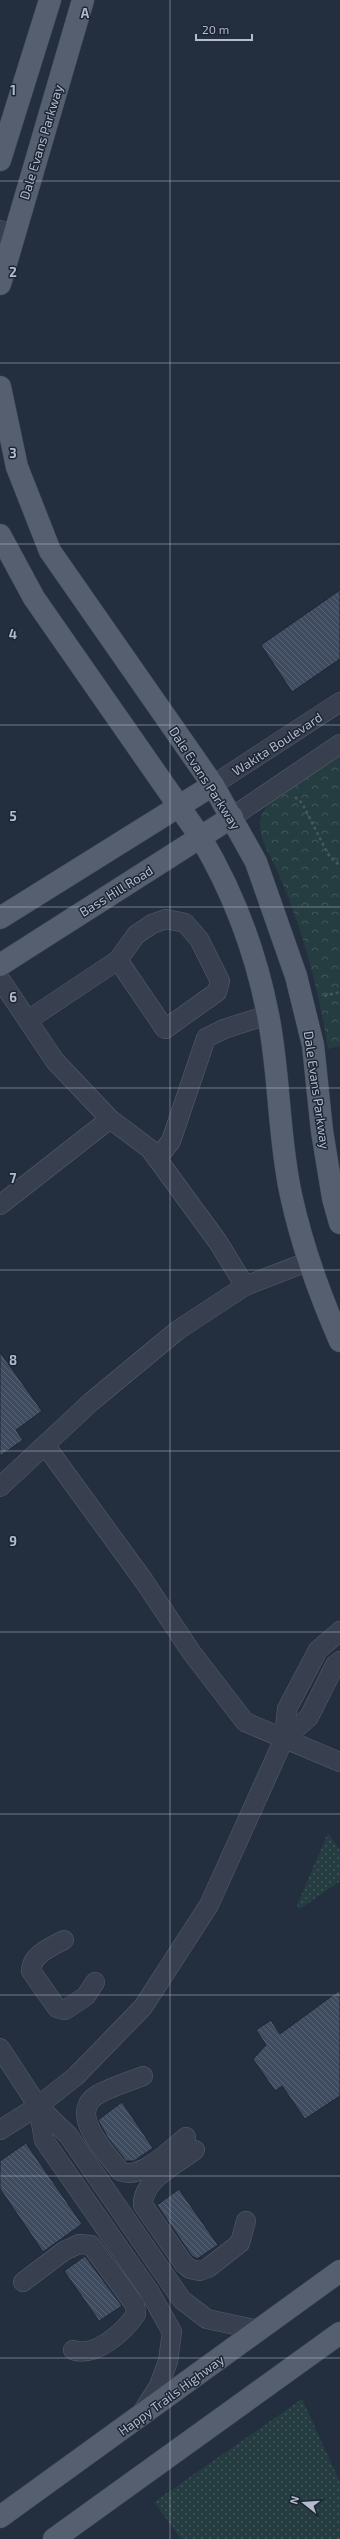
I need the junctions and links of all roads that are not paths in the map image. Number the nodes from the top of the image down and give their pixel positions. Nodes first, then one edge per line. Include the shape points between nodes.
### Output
1 (50, 0) edge
2 (83, 0) edge
3 (0, 160) edge
4 (7, 232) edge
5 (0, 284) edge
6 (0, 387) edge
7 (0, 535) edge
8 (340, 702) edge
9 (340, 744) edge
10 (213, 785) junction
11 (180, 806) junction
12 (232, 817) junction
13 (201, 838) junction
14 (0, 918) edge
15 (118, 960) junction
16 (0, 965) edge
17 (0, 979) edge
18 (268, 1015) junction
19 (28, 1020) junction
20 (110, 1119) junction
21 (157, 1158) junction
22 (336, 1197) edge
23 (0, 1205) edge
24 (340, 1223) edge
25 (307, 1262) junction
26 (245, 1286) junction
27 (340, 1341) edge
28 (45, 1445) junction
29 (0, 1487) edge
30 (340, 1631) edge
31 (340, 1661) edge
32 (284, 1739) junction
33 (340, 1762) edge
34 (64, 1940) dead end
35 (95, 1982) dead end
36 (0, 2048) edge
37 (143, 2076) dead end
38 (38, 2106) junction
39 (0, 2130) edge
40 (246, 2221) dead end
41 (340, 2271) edge
42 (23, 2282) dead end
43 (259, 2330) junction
44 (340, 2333) edge
45 (73, 2350) dead end
46 (137, 2420) junction
47 (0, 2517) edge
48 (54, 2539) edge

1 - 3 main road
2 - 4 main road, Dale Evans Parkway
4 - 5 main road, Dale Evans Parkway
6 - 10 main road, Dale Evans Parkway via 16,467 50,551
7 - 11 main road via 34,598
8 - 10 street, Wakita Boulevard
9 - 12 street
10 - 11 main road
10 - 12 main road, Dale Evans Parkway
11 - 13 main road
11 - 14 main road
12 - 13 main road, Bass Hill Road
12 - 22 main road, Dale Evans Parkway via 256,862 296,976 313,1045 322,1131
13 - 16 main road, Bass Hill Road
13 - 18 main road via 216,863 241,919
15 - 15 street via 136,935 152,924 166,919 185,923 200,939 220,981 217,992 165,1028
15 - 19 street
17 - 19 street
18 - 21 street via 224,1029 206,1038 172,1141
18 - 25 main road via 290,1194
19 - 20 street via 55,1061
20 - 21 street via 150,1149
20 - 23 street
21 - 26 street via 218,1242
22 - 24 main road, Dale Evans Parkway
25 - 26 street
25 - 27 main road
26 - 28 street via 178,1330 142,1358
28 - 29 street
28 - 32 street via 144,1581 192,1653 245,1722
30 - 32 street via 318,1650 294,1695 287,1709
31 - 32 street via 309,1717
32 - 33 street
32 - 38 street via 209,1905 143,2007 76,2076
34 - 35 street via 39,1955 31,1966 31,1971 57,2008 65,2010 86,1996
36 - 38 street
37 - 40 street via 95,2096 85,2116 87,2126 120,2171 127,2174 134,2174 190,2144 143,2196 144,2205 184,2264 190,2269 200,2271 208,2268 240,2243
38 - 39 street
38 - 43 street via 68,2135 182,2300 207,2319
38 - 46 street via 44,2140 149,2291 172,2332 168,2361 159,2386
41 - 43 main road, Happy Trails Highway
42 - 45 street via 64,2251 78,2244 91,2245 135,2305 136,2314 114,2336 92,2351 82,2353
43 - 46 main road, Happy Trails Highway
44 - 48 main road
46 - 47 main road, Happy Trails Highway

